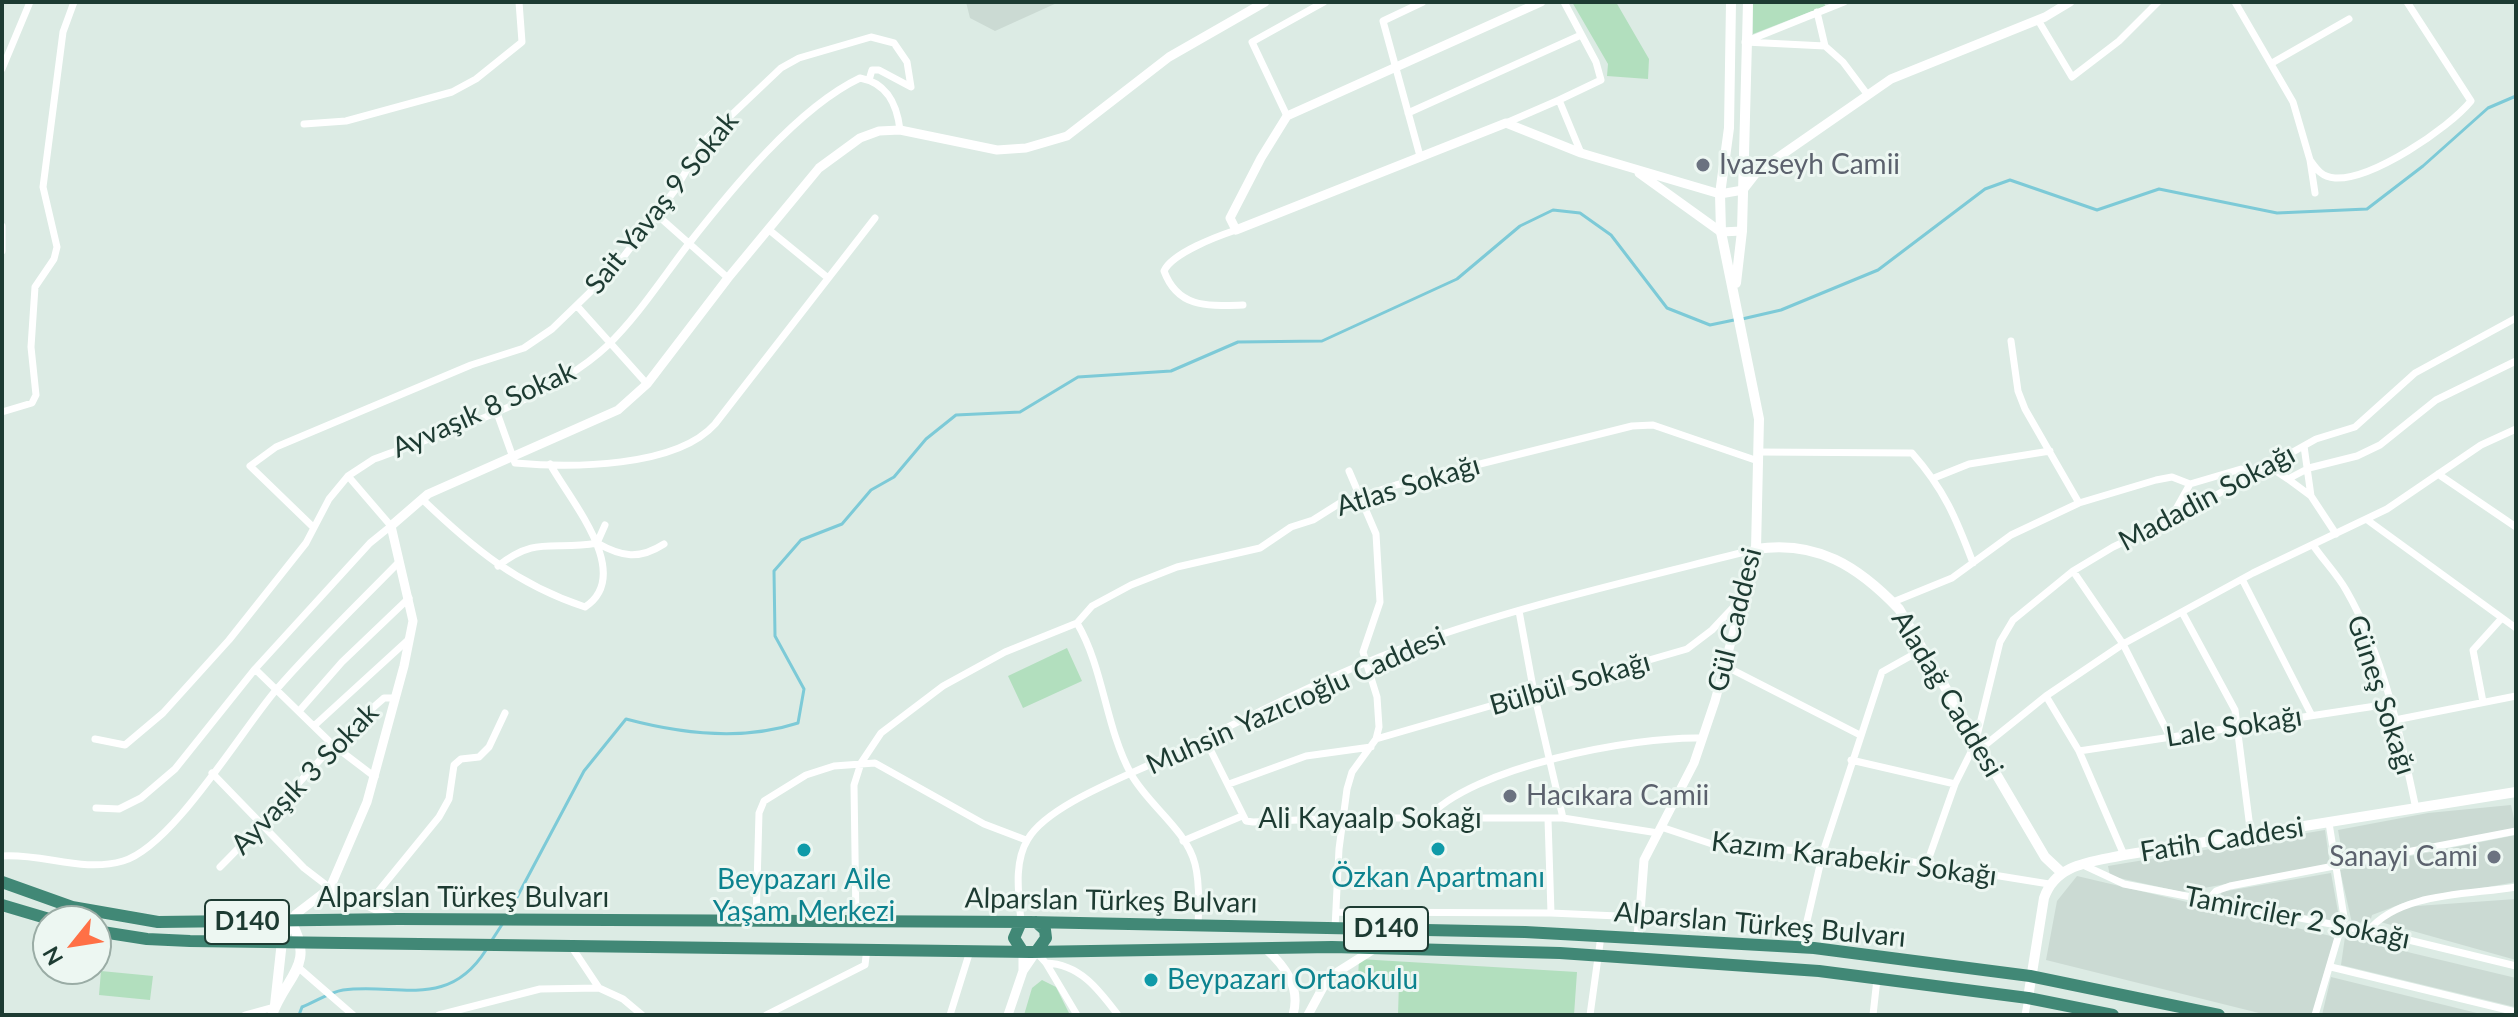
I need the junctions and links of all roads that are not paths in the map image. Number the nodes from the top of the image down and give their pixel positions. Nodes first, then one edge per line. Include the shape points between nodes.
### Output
1 (30, 2) edge
2 (74, 2) edge
3 (519, 2) edge
4 (1265, 2) edge
5 (1324, 2) edge
6 (1423, 2) edge
7 (1541, 2) edge
8 (1564, 2) edge
9 (1731, 2) edge
10 (1748, 2) edge
11 (1844, 2) edge
12 (2070, 2) edge
13 (2158, 2) edge
14 (2235, 2) edge
15 (2407, 2) edge
16 (1830, 4) edge
17 (1817, 12) junction
18 (2349, 19) dead end
19 (2038, 20) junction
20 (1581, 35) junction
21 (1745, 42) junction
22 (1825, 46) junction
23 (2272, 63) junction
24 (1394, 66) junction
25 (2, 69) edge
26 (869, 80) junction
27 (1867, 94) junction
28 (1559, 100) junction
29 (1408, 113) junction
30 (1287, 116) junction
31 (1506, 123) junction
32 (304, 124) dead end
33 (900, 130) junction
34 (1581, 153) junction
35 (1420, 156) junction
36 (2310, 160) junction
37 (1636, 171) junction
38 (1743, 190) junction
39 (2315, 193) dead end
40 (1720, 194) junction
41 (656, 214) junction
42 (875, 218) dead end
43 (2, 226) edge
44 (768, 229) junction
45 (1236, 230) junction
46 (1742, 231) junction
47 (1721, 232) junction
48 (688, 245) junction
49 (2, 251) edge
50 (728, 278) junction
51 (828, 278) junction
52 (1735, 289) junction
53 (1243, 305) dead end
54 (578, 307) junction
55 (2516, 318) edge
56 (2011, 341) dead end
57 (610, 343) junction
58 (2516, 361) edge
59 (647, 384) junction
60 (496, 410) junction
61 (2, 412) edge
62 (2516, 429) edge
63 (2304, 446) junction
64 (2050, 451) junction
65 (511, 456) junction
66 (1758, 457) junction
67 (550, 464) junction
68 (2270, 467) junction
69 (2309, 468) junction
70 (1349, 471) dead end
71 (2438, 474) junction
72 (348, 476) junction
73 (2253, 476) junction
74 (1934, 478) junction
75 (2288, 479) junction
76 (2190, 484) junction
77 (2311, 496) junction
78 (1358, 497) junction
79 (422, 499) junction
80 (2079, 503) junction
81 (2177, 517) junction
82 (2366, 519) junction
83 (605, 525) dead end
84 (391, 526) junction
85 (313, 527) junction
86 (2516, 527) edge
87 (2336, 534) junction
88 (597, 543) junction
89 (664, 544) dead end
90 (2313, 545) junction
91 (1756, 549) junction
92 (399, 562) junction
93 (1973, 563) junction
94 (498, 566) junction
95 (2073, 571) junction
96 (2242, 579) junction
97 (1745, 596) junction
98 (409, 598) junction
99 (1893, 602) junction
100 (1519, 611) junction
101 (2182, 612) junction
102 (2501, 619) junction
103 (1077, 623) junction
104 (2516, 628) edge
105 (411, 638) junction
106 (2123, 644) junction
107 (1923, 649) junction
108 (1365, 664) junction
109 (1723, 665) junction
110 (255, 669) junction
111 (275, 691) junction
112 (1534, 693) junction
113 (2046, 696) junction
114 (2516, 696) edge
115 (394, 698) junction
116 (2483, 702) junction
117 (2389, 704) junction
118 (300, 710) junction
119 (505, 713) dead end
120 (2311, 714) junction
121 (2395, 720) junction
122 (315, 725) junction
123 (2240, 725) junction
124 (1860, 735) junction
125 (2170, 737) junction
126 (1702, 738) junction
127 (95, 739) dead end
128 (1205, 739) junction
129 (1374, 743) junction
130 (333, 745) junction
131 (1977, 747) junction
132 (2079, 751) junction
133 (1551, 759) junction
134 (1851, 760) junction
135 (861, 763) junction
136 (212, 773) junction
137 (1131, 774) junction
138 (375, 777) junction
139 (1229, 784) junction
140 (1955, 784) junction
141 (2516, 792) edge
142 (96, 808) dead end
143 (2416, 809) junction
144 (1242, 816) junction
145 (1343, 818) junction
146 (1563, 818) junction
147 (1427, 819) junction
148 (1548, 819) junction
149 (2329, 823) junction
150 (262, 827) junction
151 (1659, 830) junction
152 (2516, 831) edge
153 (2251, 836) junction
154 (1026, 840) junction
155 (1183, 841) junction
156 (1823, 852) junction
157 (2124, 855) junction
158 (2, 856) edge
159 (2081, 864) junction
160 (1926, 866) junction
161 (2336, 866) junction
162 (220, 867) dead end
163 (2061, 872) junction
164 (2, 882) edge
165 (2049, 884) junction
166 (2516, 887) edge
167 (330, 888) junction
168 (2208, 900) junction
169 (368, 904) junction
170 (2, 905) edge
171 (1336, 912) junction
172 (1551, 913) junction
173 (32, 914) edge
174 (1640, 917) junction
175 (398, 919) junction
176 (291, 922) junction
177 (756, 922) junction
178 (1021, 922) junction
179 (1036, 922) junction
180 (856, 923) junction
181 (1198, 926) junction
182 (1335, 928) junction
183 (2341, 928) junction
184 (2368, 931) junction
185 (112, 934) edge
186 (1601, 936) junction
187 (1638, 938) junction
188 (282, 941) junction
189 (303, 942) junction
190 (570, 943) junction
191 (1801, 947) junction
192 (867, 948) junction
193 (1265, 948) junction
194 (1375, 948) junction
195 (970, 949) junction
196 (1030, 952) junction
197 (1598, 956) junction
198 (1046, 963) junction
199 (2516, 966) edge
200 (2331, 967) junction
201 (299, 968) junction
202 (2030, 976) junction
203 (1877, 979) junction
204 (599, 988) junction
205 (2028, 998) junction
206 (273, 1011) edge
207 (2516, 1013) edge
208 (245, 1015) edge
209 (353, 1015) edge
210 (439, 1015) edge
211 (642, 1015) edge
212 (766, 1015) edge
213 (950, 1015) edge
214 (1008, 1015) edge
215 (1077, 1015) edge
216 (1118, 1015) edge
217 (1293, 1015) edge
218 (1308, 1015) edge
219 (1590, 1015) edge
220 (1873, 1015) edge
221 (2025, 1015) edge
222 (2113, 1015) edge
223 (2219, 1015) edge
224 (2315, 1015) edge

1 - 25 street
2 - 61 street via 63,32 43,187 57,247 35,287 31,347 36,395 32,403
3 - 32 street via 522,42 476,79 452,92 372,115
4 - 33 street via 1169,57 1067,136 1047,144 997,150
5 - 30 street via 1252,42
6 - 24 street via 1383,21
7 - 24 street
8 - 20 street
9 - 40 main road, Gül Caddesi via 1729,128
10 - 21 main road, Gül Caddesi
11 - 16 street
12 - 19 street
13 - 19 street via 2072,77
14 - 23 street
15 - 36 street via 2471,101 2382,164 2335,178 2319,173
16 - 17 street
17 - 21 street
17 - 22 street
18 - 23 street
19 - 27 street via 1918,66
20 - 28 street via 1601,80
20 - 29 street
21 - 22 street
21 - 38 main road, Gül Caddesi
22 - 27 street
23 - 36 street via 2293,102
24 - 29 street
24 - 30 street
26 - 33 street via 894,103
26 - 41 street, Sait Yavaş 9 Sokak via 872,70 879,70 911,87 907,62 894,43 871,37 781,68 703,142
26 - 48 street, Ayvaşık 8 Sokak via 847,85 800,119
27 - 38 street via 1757,172
28 - 31 street
28 - 34 street
29 - 35 street
30 - 45 street via 1230,218
31 - 34 street
31 - 35 street
33 - 44 street via 879,131 844,147 819,168
34 - 37 street
35 - 45 street
36 - 39 street
37 - 40 street
37 - 47 street
38 - 40 street
38 - 46 main road, Gül Caddesi
40 - 47 main road, Gül Caddesi
41 - 48 street
41 - 54 street, Sait Yavaş 9 Sokak
42 - 51 street
43 - 49 street
44 - 50 street
44 - 51 street
45 - 53 street via 1197,247 1164,271 1189,302
46 - 47 street
46 - 52 main road, Gül Caddesi
47 - 52 main road, Gül Caddesi
48 - 50 street
48 - 57 street, Ayvaşık 8 Sokak
50 - 59 street
51 - 67 street via 697,441 656,456
52 - 66 main road, Gül Caddesi via 1759,419
54 - 57 street
54 - 85 street, Sait Yavaş 9 Sokak via 524,348 308,433 250,466
55 - 63 street, Madadin Sokağı via 2415,373 2355,427
56 - 64 street via 2018,391
57 - 59 street
57 - 60 street, Ayvaşık 8 Sokak via 567,378
58 - 69 street via 2436,400 2380,445
59 - 65 street via 618,410
60 - 65 street
60 - 72 street, Ayvaşık 8 Sokak via 374,459
62 - 71 street
63 - 68 street, Madadin Sokağı
63 - 69 street
64 - 74 street via 1969,464
64 - 80 street
65 - 67 street via 515,463
65 - 79 street
66 - 74 street, Atlas Sokağı via 1912,453
66 - 78 street, Atlas Sokağı via 1653,425 1632,426
66 - 91 main road, Gül Caddesi
67 - 88 street
68 - 73 street, Madadin Sokağı
68 - 75 street
69 - 75 street
69 - 77 street
70 - 78 street
71 - 82 street
71 - 86 street
72 - 84 street
72 - 85 street, Ayvaşık 8 Sokak
73 - 76 street via 2241,469
73 - 81 street, Madadin Sokağı
74 - 93 street, Atlas Sokağı via 1956,514
75 - 77 street
76 - 80 street via 2172,477
76 - 81 street
77 - 87 street
78 - 103 street, Atlas Sokağı via 1291,527 1260,548 1177,567 1131,585 1092,606
78 - 108 street via 1376,534 1380,581 1380,602 1366,634
79 - 84 street
79 - 94 street
80 - 93 street via 2011,535
81 - 95 street, Madadin Sokağı
82 - 87 street
82 - 102 street
83 - 88 street
84 - 92 street
84 - 110 street
85 - 127 street, Ayvaşık 8 Sokak via 255,609 151,726 125,745
87 - 90 street
88 - 89 street via 633,556
88 - 94 street via 525,547
88 - 94 street via 605,578 585,607
90 - 96 street
90 - 117 street, Güneş Sokağı via 2346,590
91 - 97 street, Gül Caddesi
91 - 99 main road, Aladağ Caddesi via 1782,545 1842,562
91 - 100 street, Muhsin Yazıcıoğlu Caddesi
92 - 98 street
92 - 111 street
93 - 99 street via 1944,582
95 - 106 street
95 - 131 street, Madadin Sokağı via 2013,620 2000,642
96 - 101 street
96 - 120 street
97 - 109 street, Gül Caddesi
97 - 112 street, Bülbül Sokağı via 1687,649
98 - 105 street
98 - 118 street
99 - 107 main road, Aladağ Caddesi
100 - 108 street, Muhsin Yazıcıoğlu Caddesi
100 - 112 street
101 - 106 street
101 - 123 street
102 - 104 street
102 - 116 street via 2473,650
103 - 135 street, Atlas Sokağı via 1005,652 943,686 881,733
103 - 137 street
105 - 115 street
105 - 122 street
106 - 113 street
106 - 125 street
107 - 124 street via 1882,672
107 - 131 main road, Aladağ Caddesi
108 - 128 street, Muhsin Yazıcıoğlu Caddesi
108 - 129 street via 1379,712
109 - 124 street
109 - 126 street, Gül Caddesi
110 - 111 street
110 - 142 street via 175,769 119,809
111 - 118 street
111 - 136 street
112 - 129 street, Bülbül Sokağı
112 - 133 street
113 - 131 street
113 - 132 street
114 - 116 street
115 - 130 street, Ayvaşık 3 Sokak via 384,698
115 - 138 street
116 - 121 street
117 - 120 street, Lale Sokağı
117 - 121 street, Güneş Sokağı
118 - 122 street
119 - 169 street via 489,747 479,757 454,765 449,799 439,817
120 - 123 street, Lale Sokağı
121 - 143 street, Güneş Sokağı
122 - 130 street
123 - 125 street, Lale Sokağı
123 - 153 street
124 - 134 street
125 - 132 street, Lale Sokağı
126 - 133 street via 1630,741
126 - 151 street, Gül Caddesi
128 - 137 street, Muhsin Yazıcıoğlu Caddesi
128 - 139 street
129 - 139 street, Bülbül Sokağı via 1306,756
129 - 145 street via 1352,772
130 - 138 street
130 - 150 street, Ayvaşık 3 Sokak
131 - 140 street
131 - 163 main road, Aladağ Caddesi via 2045,857
132 - 157 street
133 - 146 street
133 - 147 street via 1441,802
134 - 140 street
134 - 156 street
135 - 154 street via 875,763 984,824
135 - 177 street via 806,775 764,801 759,813
135 - 180 street via 854,785
136 - 150 street
136 - 158 street via 135,856 86,865
137 - 154 street, Muhsin Yazıcıoğlu Caddesi via 1044,819
137 - 155 street
138 - 167 street
139 - 144 street
140 - 160 street
141 - 143 main road, Fatih Caddesi
143 - 149 main road, Fatih Caddesi
144 - 145 street, Ali Kayaalp Sokağı via 1253,822
144 - 155 street, Ali Kayaalp Sokağı
145 - 147 street, Ali Kayaalp Sokağı
145 - 171 street
146 - 148 street, Ali Kayaalp Sokağı
146 - 151 street, Ali Kayaalp Sokağı
147 - 148 street, Ali Kayaalp Sokağı
148 - 172 street
149 - 153 main road, Fatih Caddesi
149 - 161 street
150 - 162 street, Ayvaşık 3 Sokak
150 - 167 street
151 - 156 street, Kazım Karabekir Sokağı via 1718,846
151 - 174 street, Gül Caddesi via 1644,860
152 - 161 street
153 - 157 main road, Fatih Caddesi
154 - 178 street via 1018,871
155 - 181 street via 1195,864
156 - 160 street, Kazım Karabekir Sokağı
156 - 191 street
157 - 159 main road, Fatih Caddesi
159 - 163 main road, Fatih Caddesi
159 - 168 street, Tamirciler 2 Sokağı via 2124,884
160 - 165 street, Kazım Karabekir Sokağı
161 - 168 street via 2230,886
161 - 183 street
163 - 165 main road, Fatih Caddesi
164 - 176 highway, Alparslan Türkeş Bulvarı / D140 via 115,917
165 - 202 main road
166 - 184 street via 2401,905 2380,916
167 - 169 street
167 - 176 street
168 - 183 street, Tamirciler 2 Sokağı
169 - 175 street
170 - 173 highway
171 - 172 street
171 - 182 street
172 - 174 street
174 - 187 street, Gül Caddesi
175 - 176 highway, Alparslan Türkeş Bulvarı / D140
175 - 177 highway, Alparslan Türkeş Bulvarı / D140
176 - 188 main road
176 - 189 main road
177 - 180 highway, Alparslan Türkeş Bulvarı / D140
178 - 179 highway, Alparslan Türkeş Bulvarı / D140
178 - 180 highway, Alparslan Türkeş Bulvarı / D140
178 - 196 highway via 1014,938
179 - 181 highway, Alparslan Türkeş Bulvarı / D140
179 - 196 highway via 1046,938
181 - 182 highway, Alparslan Türkeş Bulvarı / D140
182 - 186 highway, Alparslan Türkeş Bulvarı / D140
183 - 184 street, Tamirciler 2 Sokağı
183 - 200 street
184 - 199 street, Tamirciler 2 Sokağı
185 - 188 highway, Alparslan Türkeş Bulvarı / D140
186 - 187 highway, Alparslan Türkeş Bulvarı / D140
186 - 197 street
187 - 191 highway, Alparslan Türkeş Bulvarı / D140
188 - 189 highway, Alparslan Türkeş Bulvarı / D140
188 - 206 main road
189 - 190 highway, Alparslan Türkeş Bulvarı / D140
189 - 201 main road
190 - 192 highway, Alparslan Türkeş Bulvarı / D140
190 - 204 street
191 - 202 highway, Alparslan Türkeş Bulvarı / D140
192 - 195 highway, Alparslan Türkeş Bulvarı / D140
192 - 212 street via 865,965
193 - 194 highway, Alparslan Türkeş Bulvarı / D140
193 - 196 highway, Alparslan Türkeş Bulvarı / D140
193 - 217 street via 1294,985
194 - 197 highway, Alparslan Türkeş Bulvarı / D140
194 - 218 street via 1328,978
195 - 196 highway, Alparslan Türkeş Bulvarı / D140
195 - 213 street
196 - 198 street
196 - 214 street
197 - 203 highway, Alparslan Türkeş Bulvarı / D140
197 - 219 street
198 - 215 street
198 - 216 street via 1064,964 1093,983
200 - 207 street
200 - 224 street
201 - 206 main road
201 - 209 street
202 - 205 main road
202 - 223 highway, Alparslan Türkeş Bulvarı / D140
203 - 205 highway, Alparslan Türkeş Bulvarı / D140
203 - 220 street
204 - 210 street via 529,991
204 - 211 street
205 - 221 street
205 - 222 highway, Alparslan Türkeş Bulvarı / D140
206 - 208 street

